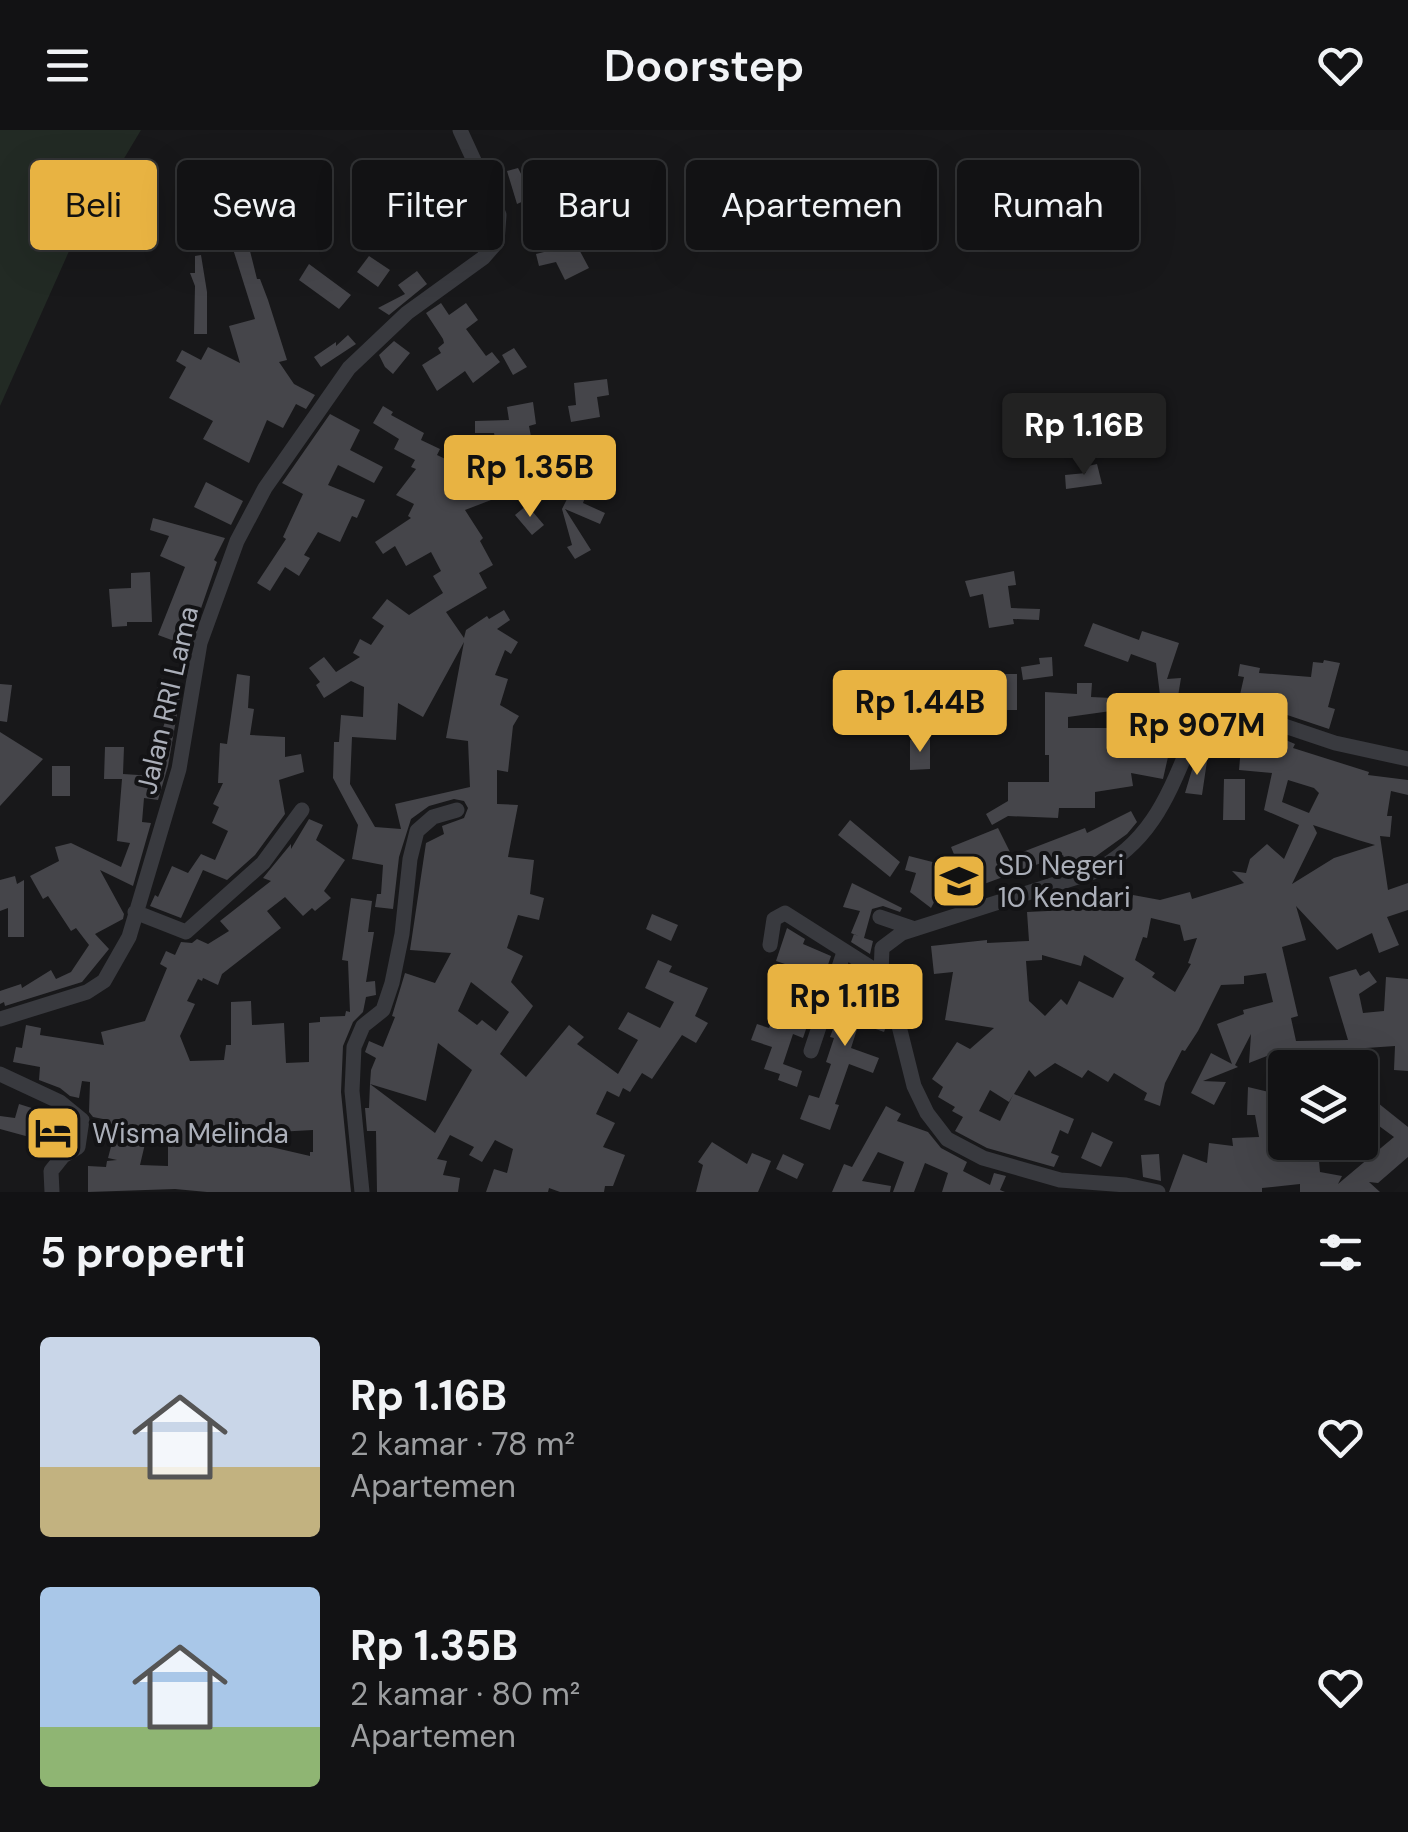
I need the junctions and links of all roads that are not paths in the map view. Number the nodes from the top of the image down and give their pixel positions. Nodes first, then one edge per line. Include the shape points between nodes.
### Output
1 (460, 130) edge
2 (1408, 759) edge
3 (302, 810) dead end
4 (456, 810) dead end
5 (135, 912) junction
6 (880, 917) dead end
7 (915, 929) junction
8 (770, 945) dead end
9 (844, 952) junction
10 (881, 974) junction
11 (0, 1019) edge
12 (811, 1051) dead end
13 (0, 1074) edge
14 (52, 1192) edge
15 (362, 1192) edge
16 (1158, 1192) edge

1 - 5 street, Jalan RRI Lama via 501,224 493,249 407,313 349,368 275,472 237,540 200,643 179,770
2 - 7 street via 1222,705 1210,709 1140,840 1114,862
3 - 5 street via 263,863 186,932
4 - 15 street via 417,831 392,983 354,1048
5 - 11 street, Jalan RRI Lama via 122,952 98,986
6 - 7 street
7 - 10 street via 882,948
8 - 9 street via 774,919 785,913
9 - 10 street
9 - 12 street
10 - 16 street via 914,1086 947,1139 983,1158 1060,1180
13 - 14 street via 82,1120 78,1147 51,1172

